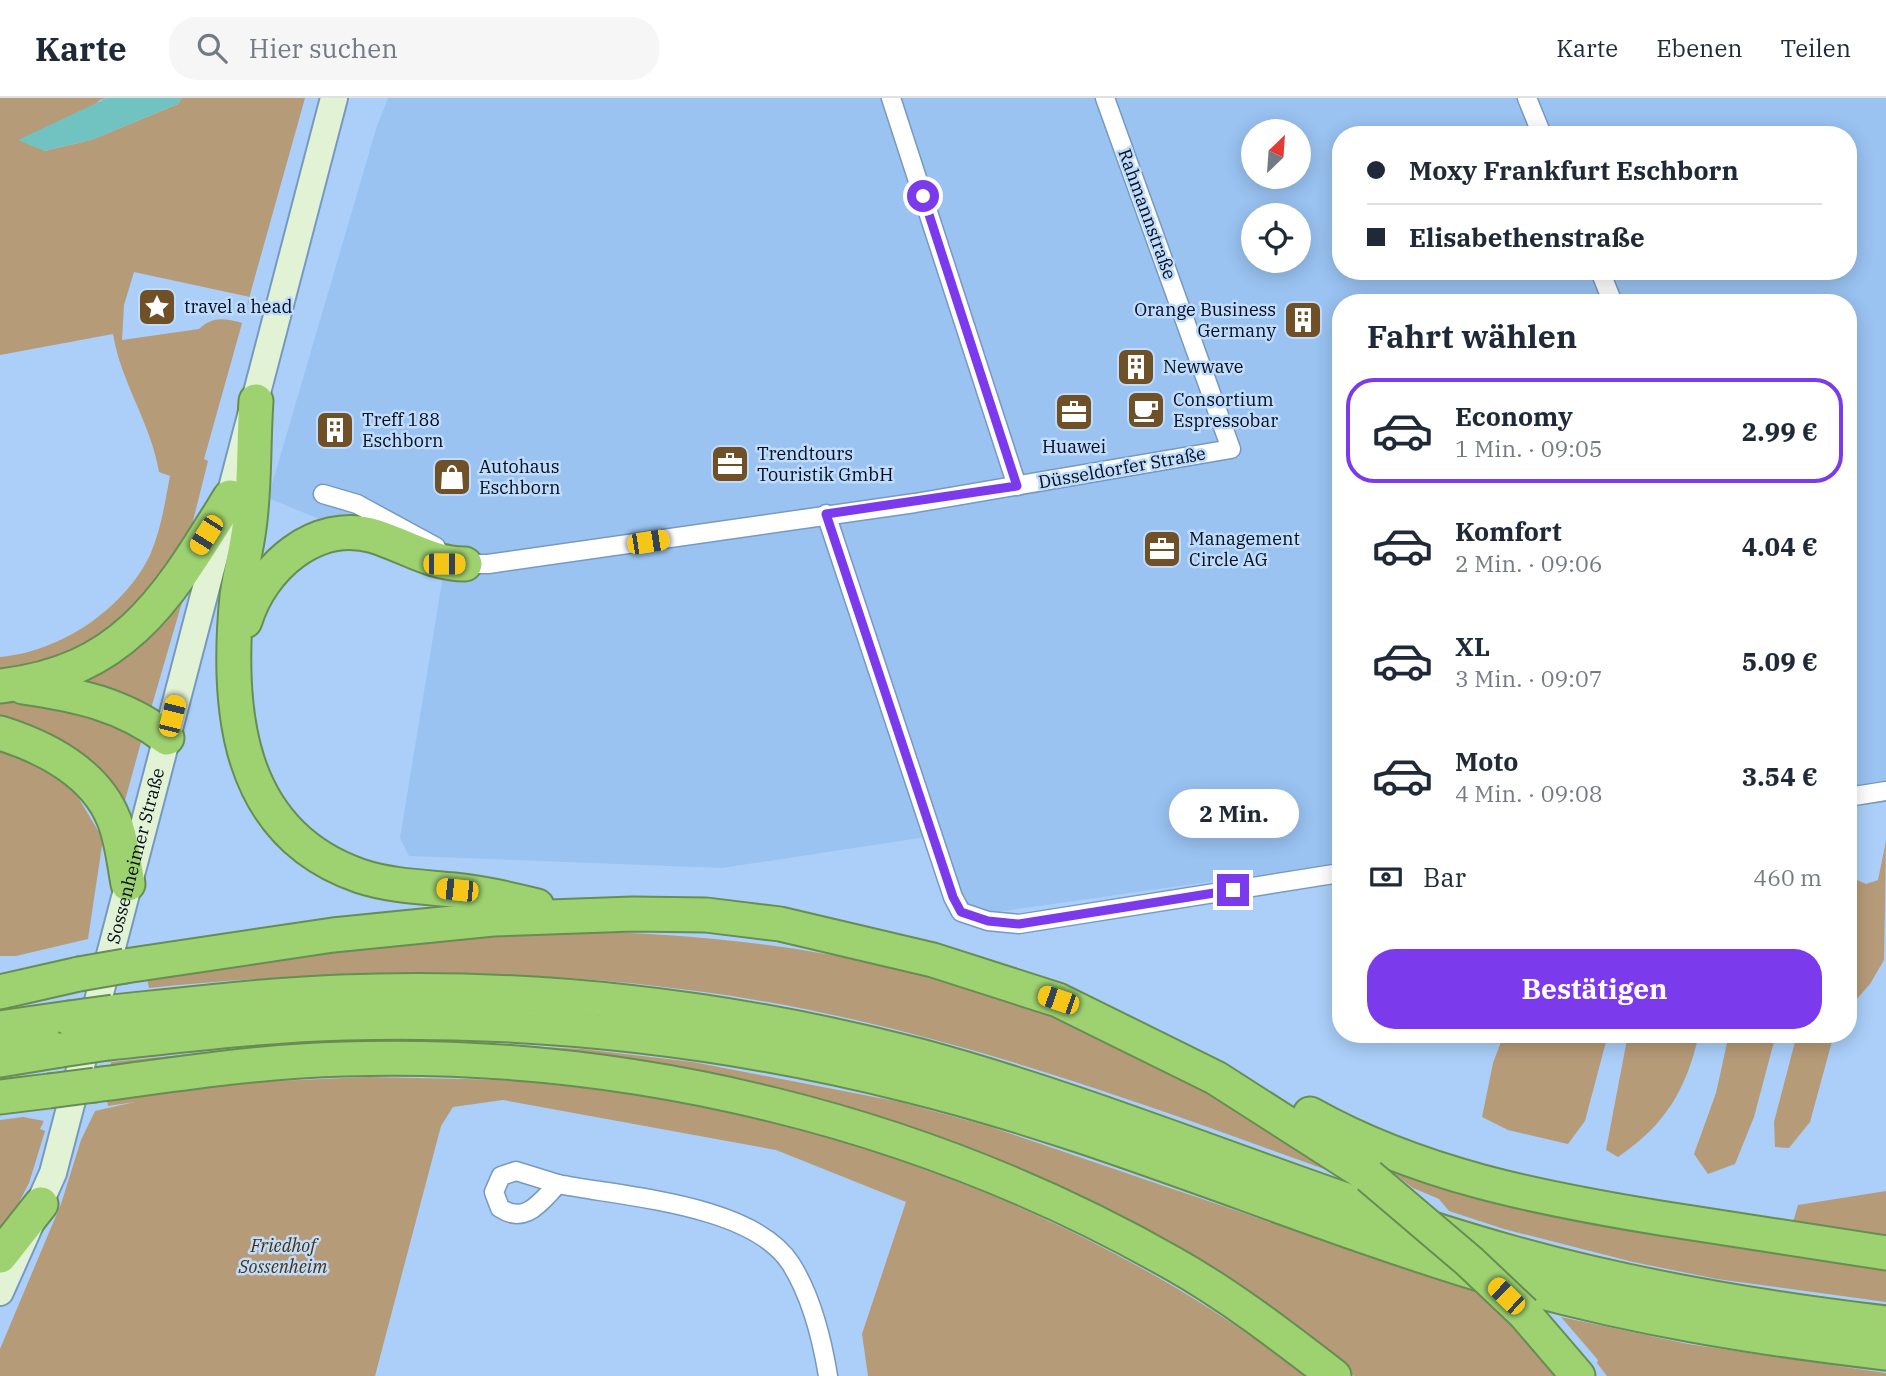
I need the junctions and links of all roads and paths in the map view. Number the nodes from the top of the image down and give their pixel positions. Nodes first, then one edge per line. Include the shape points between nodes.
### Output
1 (334, 98) edge
2 (891, 98) edge
3 (1105, 98) edge
4 (1527, 98) edge
5 (1538, 126) edge
6 (256, 401) junction
7 (1231, 449) joint
8 (1017, 486) junction
9 (323, 494) dead end
10 (230, 497) junction
11 (826, 514) junction
12 (466, 564) junction
13 (6, 686) edge
14 (237, 728) junction
15 (0, 733) edge
16 (167, 738) junction
17 (1886, 791) edge
18 (1857, 796) edge
19 (1332, 874) edge
20 (128, 884) junction
21 (580, 916) junction
22 (0, 973) edge
23 (79, 974) junction
24 (0, 992) edge
25 (1058, 1000) junction
26 (111, 1027) junction
27 (0, 1028) edge
28 (0, 1060) edge
29 (0, 1097) edge
30 (558, 1184) dead end
31 (41, 1204) junction
32 (1886, 1253) edge
33 (0, 1256) edge
34 (0, 1292) edge
35 (1886, 1323) edge
36 (1886, 1353) edge
37 (828, 1376) edge
38 (1334, 1376) edge
39 (1578, 1376) edge

1 - 6 main road, Sossenheimer Straße
2 - 8 street
3 - 7 street, Rahmannstraße
4 - 5 street
6 - 10 main road, Sossenheimer Straße
6 - 14 highway via 249,526 237,596
7 - 8 street, Düsseldorfer Straße
8 - 11 street, Düsseldorfer Straße
9 - 12 street via 396,522
10 - 13 highway via 182,573 125,639 89,661
10 - 16 main road, Sossenheimer Straße
11 - 12 street, Düsseldorfer Straße via 523,560
11 - 19 street via 961,912 1019,924
12 - 14 highway via 444,564 354,533 306,545 281,560 260,586 243,624
13 - 16 highway via 109,704 147,722
14 - 21 highway via 255,784 271,812 292,836 327,862 362,876 504,898
15 - 20 highway via 43,750 85,779 105,802
16 - 20 main road, Sossenheimer Straße
17 - 18 street
20 - 31 main road, Sossenheimer Straße
21 - 23 highway, bridge via 360,932
21 - 25 highway via 706,915 780,924 933,960
22 - 23 highway via 36,969
23 - 24 highway
25 - 32 highway via 1170,1036 1342,1132 1454,1176 1618,1211
25 - 39 highway, bridge via 1216,1078 1368,1176 1524,1313
26 - 27 highway, bridge via 69,1018
26 - 28 highway, bridge via 61,1050
26 - 35 highway via 255,997 344,992 541,995 741,1018 920,1056 1023,1087 1509,1252 1707,1298
26 - 36 highway via 432,1024 552,1029 736,1050 857,1073 1015,1114 1501,1281 1708,1328
29 - 38 highway, bridge via 248,1064 345,1058 546,1066 728,1093 846,1125 1011,1182 1174,1264
30 - 37 street via 689,1209 762,1237 790,1262 803,1288
31 - 33 highway
31 - 34 main road, Sossenheimer Straße

